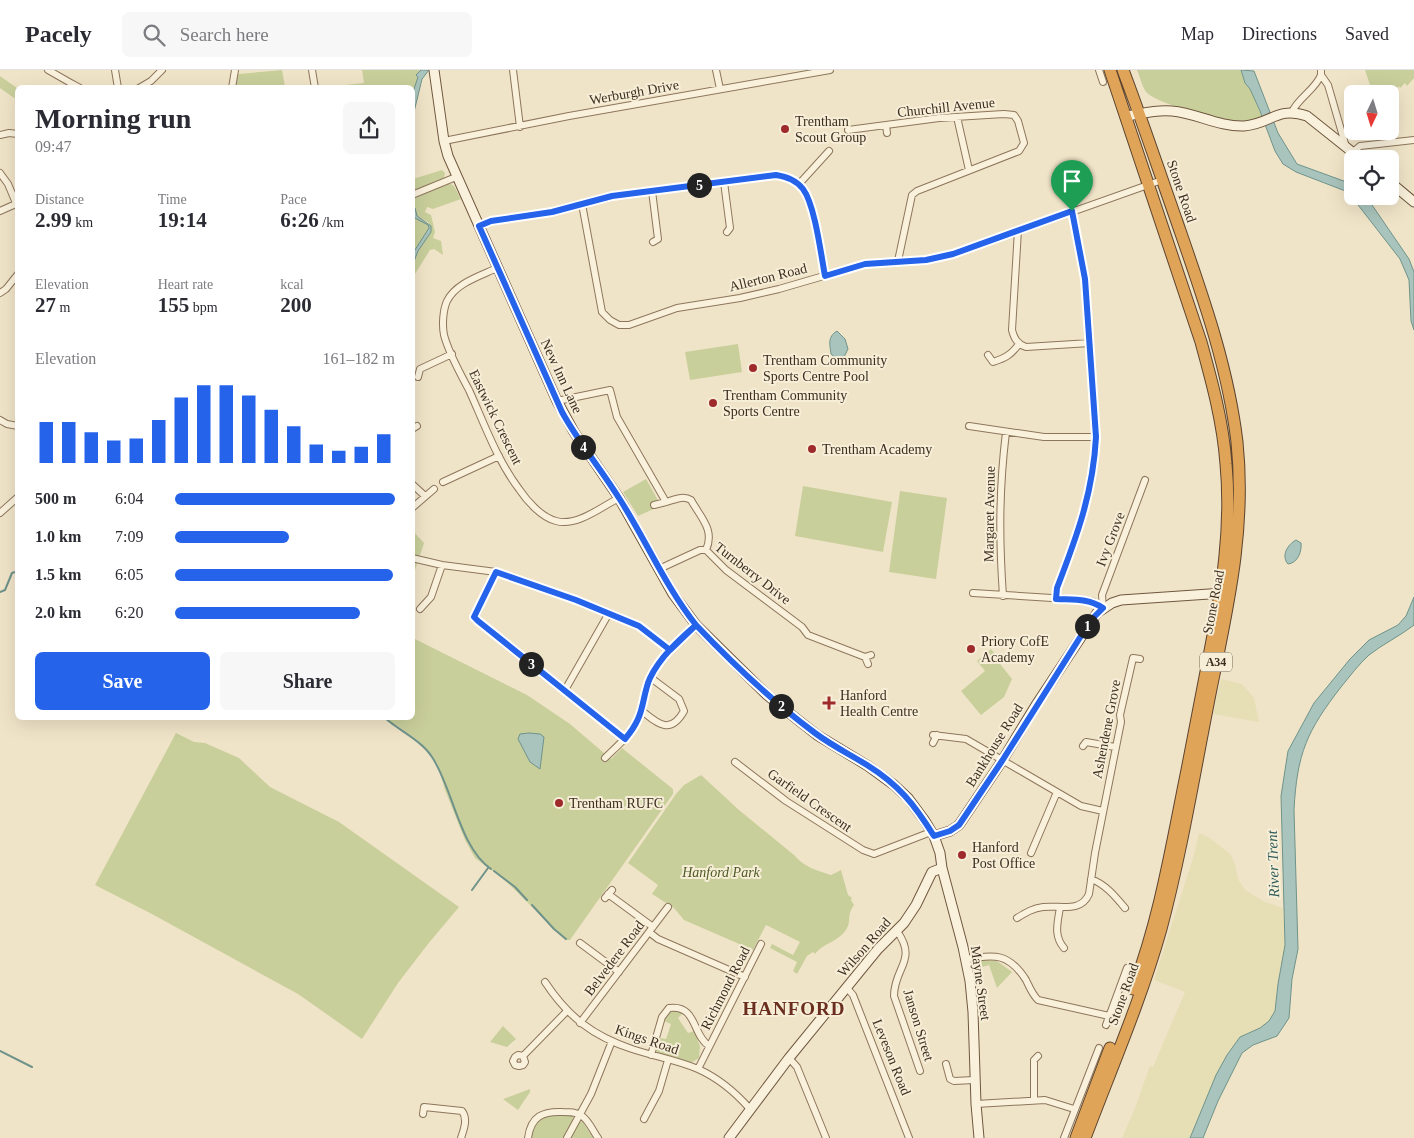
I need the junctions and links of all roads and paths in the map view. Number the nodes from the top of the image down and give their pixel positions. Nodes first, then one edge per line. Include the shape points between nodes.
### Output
1 (48, 70) edge
2 (115, 70) edge
3 (162, 70) edge
4 (235, 70) edge
5 (312, 70) edge
6 (434, 70) edge
7 (513, 70) edge
8 (716, 70) edge
9 (830, 70) edge
10 (1099, 70) edge
11 (1110, 70) edge
12 (1123, 70) edge
13 (1321, 72) edge
14 (1103, 82) dead end
15 (75, 85) edge
16 (118, 85) edge
17 (144, 85) edge
18 (232, 85) edge
19 (314, 85) edge
20 (720, 89) junction
21 (1292, 112) junction
22 (1139, 114) junction
23 (1126, 116) junction
24 (957, 117) junction
25 (886, 125) junction
26 (520, 127) junction
27 (848, 130) dead end
28 (887, 133) dead end
29 (15, 134) edge
30 (0, 135) edge
31 (1414, 140) edge
32 (444, 141) junction
33 (1349, 149) junction
34 (828, 156) dead end
35 (969, 170) junction
36 (0, 173) edge
37 (456, 177) junction
38 (1162, 180) junction
39 (724, 182) junction
40 (799, 184) junction
41 (1148, 184) junction
42 (1399, 190) edge
43 (652, 191) junction
44 (415, 194) edge
45 (15, 199) edge
46 (1414, 202) edge
47 (15, 204) edge
48 (582, 204) junction
49 (0, 211) edge
50 (1072, 211) junction
51 (479, 226) junction
52 (731, 230) dead end
53 (1018, 230) junction
54 (658, 241) dead end
55 (898, 261) junction
56 (497, 268) junction
57 (825, 276) junction
58 (15, 278) edge
59 (0, 293) edge
60 (1090, 343) junction
61 (1019, 344) junction
62 (452, 354) junction
63 (988, 355) dead end
64 (418, 371) dead end
65 (557, 401) junction
66 (0, 420) edge
67 (15, 425) edge
68 (969, 426) dead end
69 (1006, 432) junction
70 (1096, 437) junction
71 (499, 456) junction
72 (1145, 480) dead end
73 (443, 482) dead end
74 (415, 487) edge
75 (434, 489) dead end
76 (425, 496) junction
77 (619, 498) junction
78 (15, 500) edge
79 (666, 502) junction
80 (415, 505) edge
81 (654, 505) dead end
82 (0, 513) edge
83 (706, 550) junction
84 (415, 559) edge
85 (442, 565) junction
86 (659, 569) junction
87 (496, 572) junction
88 (1226, 592) junction
89 (973, 593) dead end
90 (1003, 596) junction
91 (1056, 599) junction
92 (1103, 608) junction
93 (420, 609) dead end
94 (609, 614) junction
95 (696, 625) junction
96 (670, 650) junction
97 (1140, 659) dead end
98 (868, 664) dead end
99 (650, 678) junction
100 (564, 690) junction
101 (641, 710) junction
102 (625, 739) junction
103 (1084, 742) dead end
104 (933, 743) dead end
105 (1115, 747) junction
106 (605, 758) dead end
107 (1002, 761) junction
108 (735, 762) dead end
109 (1057, 792) junction
110 (1103, 811) junction
111 (932, 834) junction
112 (1031, 853) dead end
113 (942, 868) junction
114 (1091, 879) junction
115 (1168, 879) junction
116 (608, 894) dead end
117 (668, 907) dead end
118 (1060, 907) junction
119 (1125, 908) dead end
120 (1017, 918) dead end
121 (651, 930) junction
122 (897, 932) junction
123 (578, 942) dead end
124 (762, 944) dead end
125 (1064, 948) dead end
126 (966, 959) junction
127 (1127, 968) dead end
128 (619, 972) junction
129 (745, 977) junction
130 (545, 982) dead end
131 (847, 988) junction
132 (567, 1012) junction
133 (1109, 1016) junction
134 (580, 1023) junction
135 (1106, 1025) dead end
136 (612, 1041) junction
137 (709, 1046) junction
138 (1097, 1050) dead end
139 (651, 1055) junction
140 (523, 1056) dead end
141 (1034, 1057) dead end
142 (789, 1058) junction
143 (668, 1060) junction
144 (946, 1064) dead end
145 (698, 1069) junction
146 (920, 1070) dead end
147 (974, 1080) junction
148 (1034, 1099) junction
149 (976, 1104) junction
150 (424, 1107) dead end
151 (750, 1109) junction
152 (1074, 1109) junction
153 (580, 1115) junction
154 (644, 1119) dead end
155 (734, 1136) edge
156 (462, 1138) edge
157 (528, 1138) edge
158 (567, 1138) edge
159 (598, 1138) edge
160 (826, 1138) edge
161 (909, 1138) edge
162 (979, 1138) edge
163 (1064, 1138) edge
164 (1076, 1138) edge
165 (1085, 1138) edge

1 - 15 street
2 - 16 street
3 - 17 street
4 - 18 street
5 - 19 street
6 - 32 street, New Inn Lane
7 - 26 street
8 - 20 street
9 - 20 street, Werburgh Drive
10 - 14 street
11 - 23 highway, Stone Road / A34
12 - 22 highway, Stone Road / A34
13 - 21 street via 1318,82
13 - 33 street
20 - 26 street, Werburgh Drive
21 - 22 street via 1259,123 1232,126 1172,111
21 - 33 street via 1307,116
22 - 23 street
22 - 38 highway, Stone Road / A34
23 - 41 highway, Stone Road / A34
24 - 25 street, Churchill Avenue
24 - 35 street
24 - 35 street, Churchill Avenue via 1014,115 1024,138 1019,151
25 - 27 street, Churchill Avenue via 856,132
25 - 28 street
26 - 32 street, Werburgh Drive
29 - 30 street
31 - 33 street
32 - 37 street, New Inn Lane
34 - 40 street
35 - 55 street via 917,190 912,195
36 - 45 street
37 - 44 street
37 - 51 street, New Inn Lane
38 - 41 street, Allerton Road
38 - 88 highway, Stone Road / A34 via 1212,323 1233,413 1239,474 1238,534
39 - 40 street via 776,175
39 - 43 street
39 - 52 street
40 - 57 street via 814,221
41 - 50 street, Allerton Road
41 - 88 highway, Stone Road / A34 via 1200,342 1223,436 1228,514
42 - 46 street
43 - 48 street
43 - 54 street
47 - 49 street
48 - 51 street
48 - 57 street, Allerton Road via 602,312 619,325 629,325 677,308 740,298
50 - 53 street, Allerton Road
50 - 60 street via 1085,279
51 - 56 street, New Inn Lane
53 - 55 street, Allerton Road via 953,254 926,260
53 - 61 street via 1012,330
55 - 57 street, Allerton Road via 865,264
56 - 62 street, Eastwick Crescent via 455,290 447,302 443,316 444,334
56 - 65 street, New Inn Lane
58 - 59 street
60 - 61 street via 1026,347
60 - 70 street
61 - 63 street via 1007,357 992,364
62 - 64 street
62 - 71 street, Eastwick Crescent
65 - 77 street, New Inn Lane
65 - 79 street via 614,389 617,417
66 - 67 street
68 - 69 street
69 - 70 street via 1044,437
69 - 90 street, Margaret Avenue via 999,519
70 - 91 street via 1086,508
71 - 73 street
71 - 77 street, Eastwick Crescent via 531,505 554,521 582,518
72 - 92 street, Ivy Grove via 1102,595
74 - 76 street
75 - 76 street
76 - 80 street
77 - 86 street, New Inn Lane
78 - 82 street
79 - 81 street
79 - 83 street via 682,498 691,500 709,531 710,542
83 - 86 street, Turnberry Drive
83 - 98 street, Turnberry Drive via 792,624 802,627 808,635 868,656
84 - 85 street
85 - 87 street
85 - 93 street via 431,597
86 - 95 street, New Inn Lane
87 - 94 street
87 - 100 street via 474,617
88 - 92 street, Bankhouse Road via 1121,600
88 - 115 highway, Stone Road / A34
89 - 90 street
90 - 91 street
91 - 92 street via 1084,600
92 - 107 street, Bankhouse Road via 1091,620
94 - 96 street via 639,626
94 - 100 street
95 - 96 street
95 - 111 street, New Inn Lane via 798,720 894,785 918,810
96 - 99 street
97 - 105 street, Ashendene Grove via 1133,658
99 - 101 street
99 - 101 street via 679,699 684,711 676,721 660,725
100 - 102 street
101 - 102 street
102 - 106 street
103 - 105 street
104 - 107 street via 935,735 966,739
105 - 110 street, Ashendene Grove
107 - 109 street
107 - 111 street, Bankhouse Road via 959,825 950,831
108 - 111 street, Garfield Crescent via 786,801 863,850 874,854
109 - 110 street via 1081,806
109 - 112 street
110 - 114 street, Ashendene Grove
111 - 113 street, Mayne Street
113 - 122 street, Wilson Road via 930,875 916,905
113 - 126 street, Mayne Street
114 - 118 street, Ashendene Grove via 1084,903
114 - 119 street
115 - 164 highway, Stone Road / A34 via 1138,976
115 - 165 highway, Stone Road / A34 via 1161,928 1146,975
116 - 121 street
117 - 121 street, Belvedere Road
118 - 120 street via 1030,910
118 - 125 street via 1056,932
121 - 128 street, Belvedere Road
121 - 129 street via 658,939
122 - 131 street, Wilson Road via 878,949
122 - 146 street, Janson Street via 904,942 906,959 894,986 894,996
123 - 128 street
124 - 129 street, Richmond Road
126 - 133 street via 996,955 1020,971 1038,1000
126 - 147 street, Mayne Street via 973,1012
127 - 133 street
128 - 134 street, Belvedere Road
129 - 137 street, Richmond Road
130 - 132 street, Kings Road
131 - 142 street, Wilson Road
131 - 161 street, Leveson Road via 853,995
132 - 134 street, Kings Road
132 - 140 street
133 - 135 street
134 - 136 street, Kings Road
136 - 139 street, Kings Road
136 - 153 street
137 - 139 street via 704,1043 688,1013 682,1008 669,1008 662,1017
137 - 145 street, Richmond Road
138 - 152 street
139 - 143 street, Kings Road
141 - 148 street
142 - 151 street, Wilson Road
142 - 160 street via 797,1067
143 - 145 street, Kings Road
143 - 154 street via 659,1090
144 - 147 street, Janson Street via 954,1082
145 - 151 street, Kings Road via 725,1086
147 - 149 street, Mayne Street
148 - 149 street
148 - 152 street
149 - 162 street, Mayne Street
150 - 156 street via 462,1111 466,1120
151 - 155 street, Wilson Road
152 - 163 street
153 - 157 street via 556,1111 541,1114 531,1126
153 - 158 street
153 - 159 street

